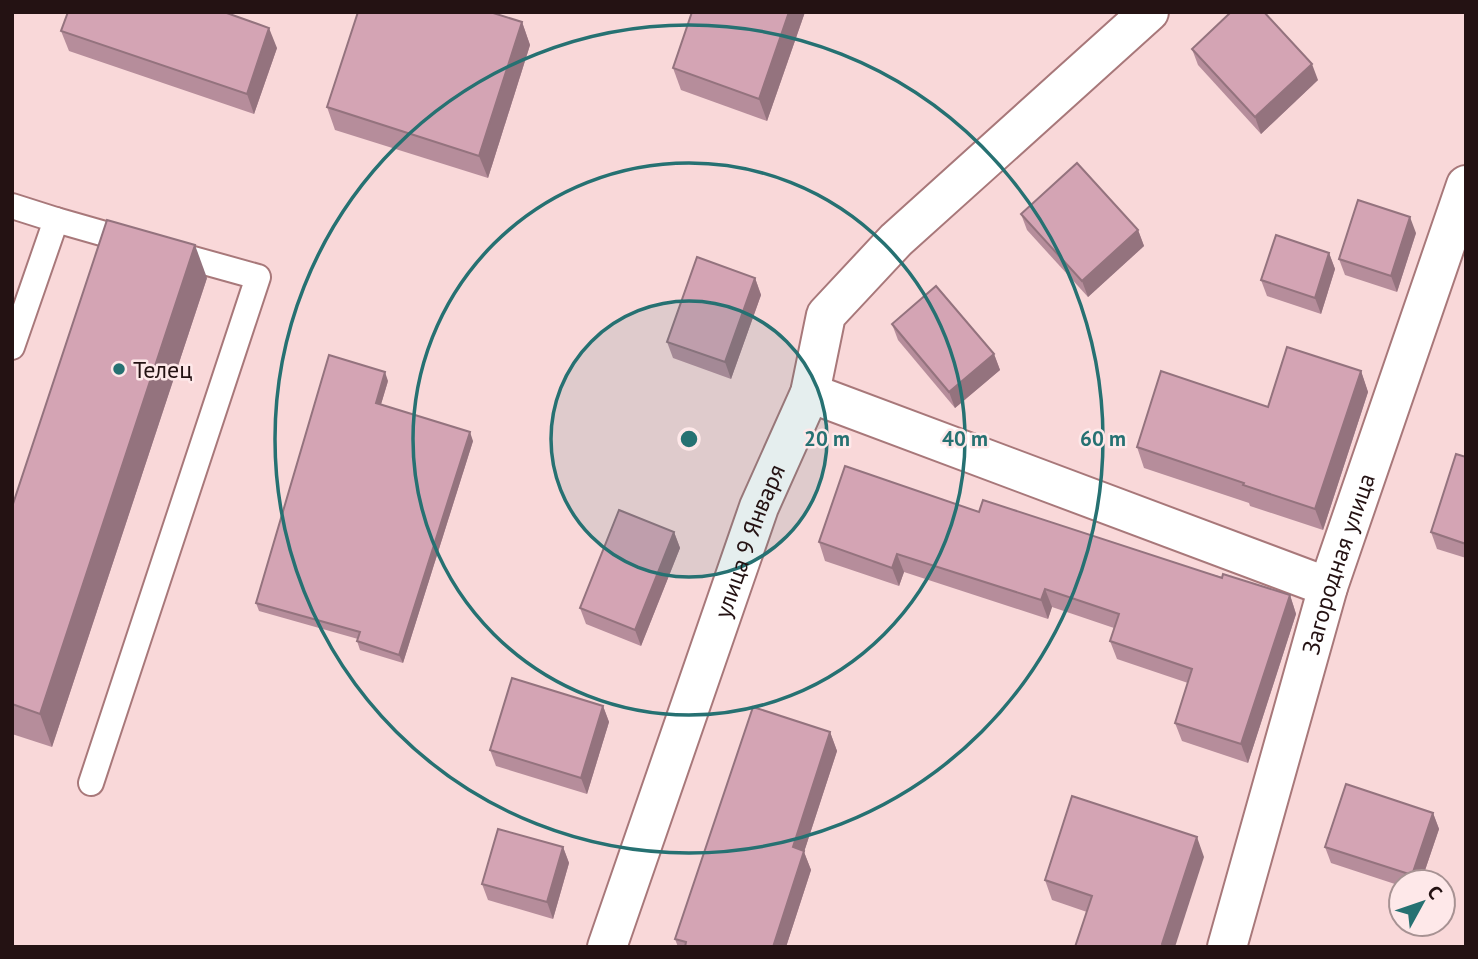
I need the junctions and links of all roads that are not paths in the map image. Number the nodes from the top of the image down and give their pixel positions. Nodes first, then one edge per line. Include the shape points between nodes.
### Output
1 (1149, 12) edge
2 (1466, 185) edge
3 (12, 206) edge
4 (56, 220) junction
5 (12, 347) edge
6 (810, 393) junction
7 (1328, 587) junction
8 (91, 783) dead end
9 (607, 947) edge
10 (1227, 947) edge

1 - 6 street, улица 9 Января via 896,240 826,315
2 - 7 street, Загородная улица
3 - 4 lane
4 - 5 lane
4 - 8 lane via 258,277
6 - 7 street
6 - 9 street, улица 9 Января via 759,507
7 - 10 street, Загородная улица

